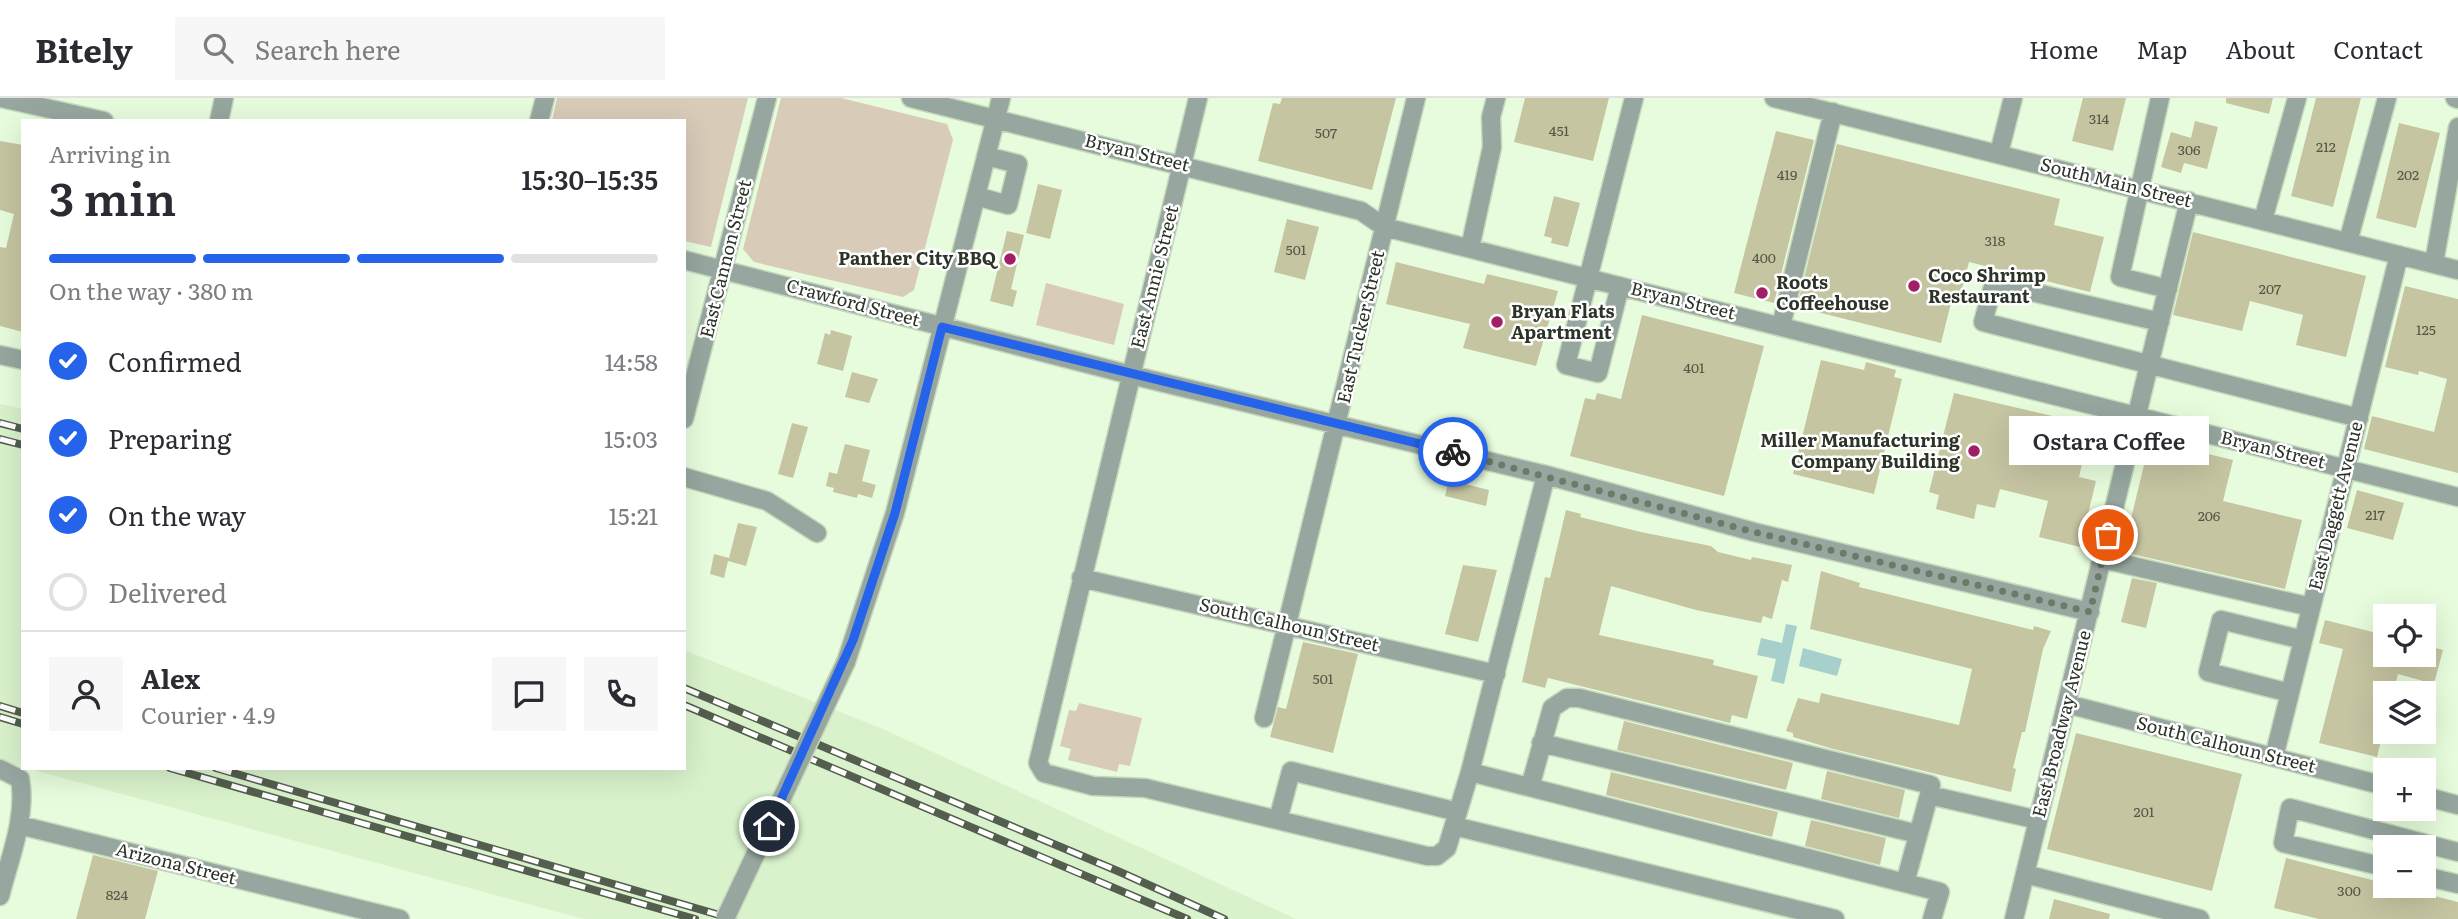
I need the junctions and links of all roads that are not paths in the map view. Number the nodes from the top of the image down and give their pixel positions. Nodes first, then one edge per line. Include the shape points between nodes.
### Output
1 (1, 98) edge
2 (224, 98) edge
3 (545, 98) edge
4 (767, 98) edge
5 (911, 98) edge
6 (1001, 98) edge
7 (1198, 98) edge
8 (1416, 98) edge
9 (1496, 98) edge
10 (1634, 98) edge
11 (1774, 98) edge
12 (2013, 98) edge
13 (2160, 98) edge
14 (2297, 98) edge
15 (2387, 98) edge
16 (1826, 107) edge
17 (996, 118) junction
18 (95, 119) edge
19 (219, 119) edge
20 (540, 119) edge
21 (2458, 127) edge
22 (1999, 153) junction
23 (986, 156) junction
24 (1182, 164) junction
25 (2142, 189) junction
26 (976, 196) junction
27 (2189, 201) junction
28 (2263, 220) junction
29 (1384, 227) junction
30 (2348, 242) junction
31 (1470, 248) junction
32 (2399, 255) junction
33 (686, 261) edge
34 (2434, 264) junction
35 (723, 270) junction
36 (2458, 270) edge
37 (1588, 277) junction
38 (1620, 286) junction
39 (2168, 289) junction
40 (2160, 322) junction
41 (1781, 326) junction
42 (942, 327) junction
43 (0, 355) edge
44 (21, 360) edge
45 (2150, 364) junction
46 (1130, 375) junction
47 (686, 411) edge
48 (2137, 415) junction
49 (2358, 418) junction
50 (1338, 423) junction
51 (2346, 468) junction
52 (1546, 475) junction
53 (686, 478) edge
54 (2458, 497) edge
55 (817, 533) dead end
56 (2102, 559) junction
57 (1081, 578) junction
58 (2311, 607) junction
59 (2090, 612) junction
60 (1287, 623) junction
61 (2303, 640) junction
62 (1496, 674) junction
63 (2290, 693) junction
64 (2067, 704) junction
65 (1264, 718) dead end
66 (1541, 743) junction
67 (2274, 757) junction
68 (0, 769) edge
69 (1470, 772) junction
70 (2373, 783) edge
71 (1530, 787) junction
72 (1929, 795) junction
73 (2436, 799) edge
74 (2458, 805) edge
75 (1456, 819) junction
76 (1278, 820) junction
77 (2038, 820) junction
78 (19, 825) junction
79 (1918, 834) junction
80 (2393, 835) edge
81 (2436, 846) edge
82 (2458, 852) edge
83 (2373, 864) edge
84 (2025, 874) junction
85 (2436, 879) edge
86 (1905, 883) junction
87 (2458, 884) edge
88 (0, 896) edge
89 (392, 918) edge
90 (725, 919) edge
91 (1835, 919) edge
92 (1932, 919) edge
93 (2014, 919) edge
94 (2200, 919) edge

1 - 18 street
2 - 19 street
3 - 20 street
4 - 35 street, East Cannon Street
5 - 17 street, Bryan Street
6 - 17 street
7 - 24 street, East Annie Street
8 - 29 street, East Tucker Street
9 - 31 street via 1492,147
10 - 37 street
11 - 16 street, South Main Street
12 - 22 street
13 - 25 street
14 - 28 street
15 - 30 street
16 - 22 street, South Main Street
16 - 41 street
17 - 23 street
17 - 24 street, Bryan Street
21 - 34 street
22 - 25 street, South Main Street
23 - 26 street
23 - 26 street via 1018,164 1008,205
24 - 29 street, Bryan Street via 1361,211
24 - 46 street, East Annie Street
25 - 27 street, South Main Street
25 - 39 street via 2120,277
26 - 42 street
27 - 28 street, South Main Street
27 - 39 street, East Broadway Avenue
28 - 30 street, South Main Street
29 - 31 street, Bryan Street
29 - 50 street, East Tucker Street
30 - 32 street, South Main Street
31 - 37 street, Bryan Street
32 - 34 street, South Main Street
32 - 49 street, East Daggett Avenue
33 - 35 street, Crawford Street
34 - 36 street, South Main Street
35 - 42 street, Crawford Street
35 - 47 street, East Cannon Street
37 - 38 street, Bryan Street
37 - 38 street via 1566,365 1598,373
38 - 41 street, Bryan Street
39 - 40 street, East Broadway Avenue
40 - 45 street, East Broadway Avenue
40 - 45 street via 1994,283 1983,322
41 - 48 street, Bryan Street
42 - 46 street, Crawford Street
42 - 90 street, bridge via 895,513 846,662
43 - 44 street
45 - 48 street, East Broadway Avenue
45 - 49 street
46 - 50 street, Crawford Street
46 - 57 street, East Annie Street
48 - 51 street, Bryan Street
48 - 56 street, East Broadway Avenue
49 - 51 street, East Daggett Avenue
50 - 52 street, Crawford Street
50 - 60 street, East Tucker Street
51 - 54 street, Bryan Street
51 - 58 street, East Daggett Avenue
52 - 59 street, Crawford Street via 1754,532
52 - 62 street
53 - 55 street via 767,501
56 - 58 street
56 - 59 street, East Broadway Avenue
57 - 60 street, South Calhoun Street
57 - 76 street, East Annie Street via 1038,754 1044,773 1093,786 1145,788
58 - 61 street, East Daggett Avenue
59 - 64 street, East Broadway Avenue
60 - 62 street, South Calhoun Street
60 - 65 street, East Tucker Street
61 - 63 street, East Daggett Avenue
61 - 63 street via 2221,620 2207,672
62 - 69 street
63 - 67 street, East Daggett Avenue
64 - 67 street, South Calhoun Street
64 - 77 street, East Broadway Avenue
66 - 71 street
66 - 72 street via 1552,708 1567,698 1578,698 1931,785
66 - 79 street
67 - 70 street, South Calhoun Street
68 - 78 street via 20,779
69 - 71 street
69 - 75 street
71 - 86 street
72 - 77 street
72 - 79 street
73 - 74 street
75 - 76 street via 1447,848 1437,856
75 - 76 street via 1291,771
75 - 91 street
77 - 84 street, East Broadway Avenue
78 - 88 street
78 - 89 street, Arizona Street
79 - 86 street
80 - 83 street via 2290,808 2283,843
81 - 82 street
84 - 93 street, East Broadway Avenue
84 - 94 street
85 - 87 street
86 - 92 street via 1940,892

